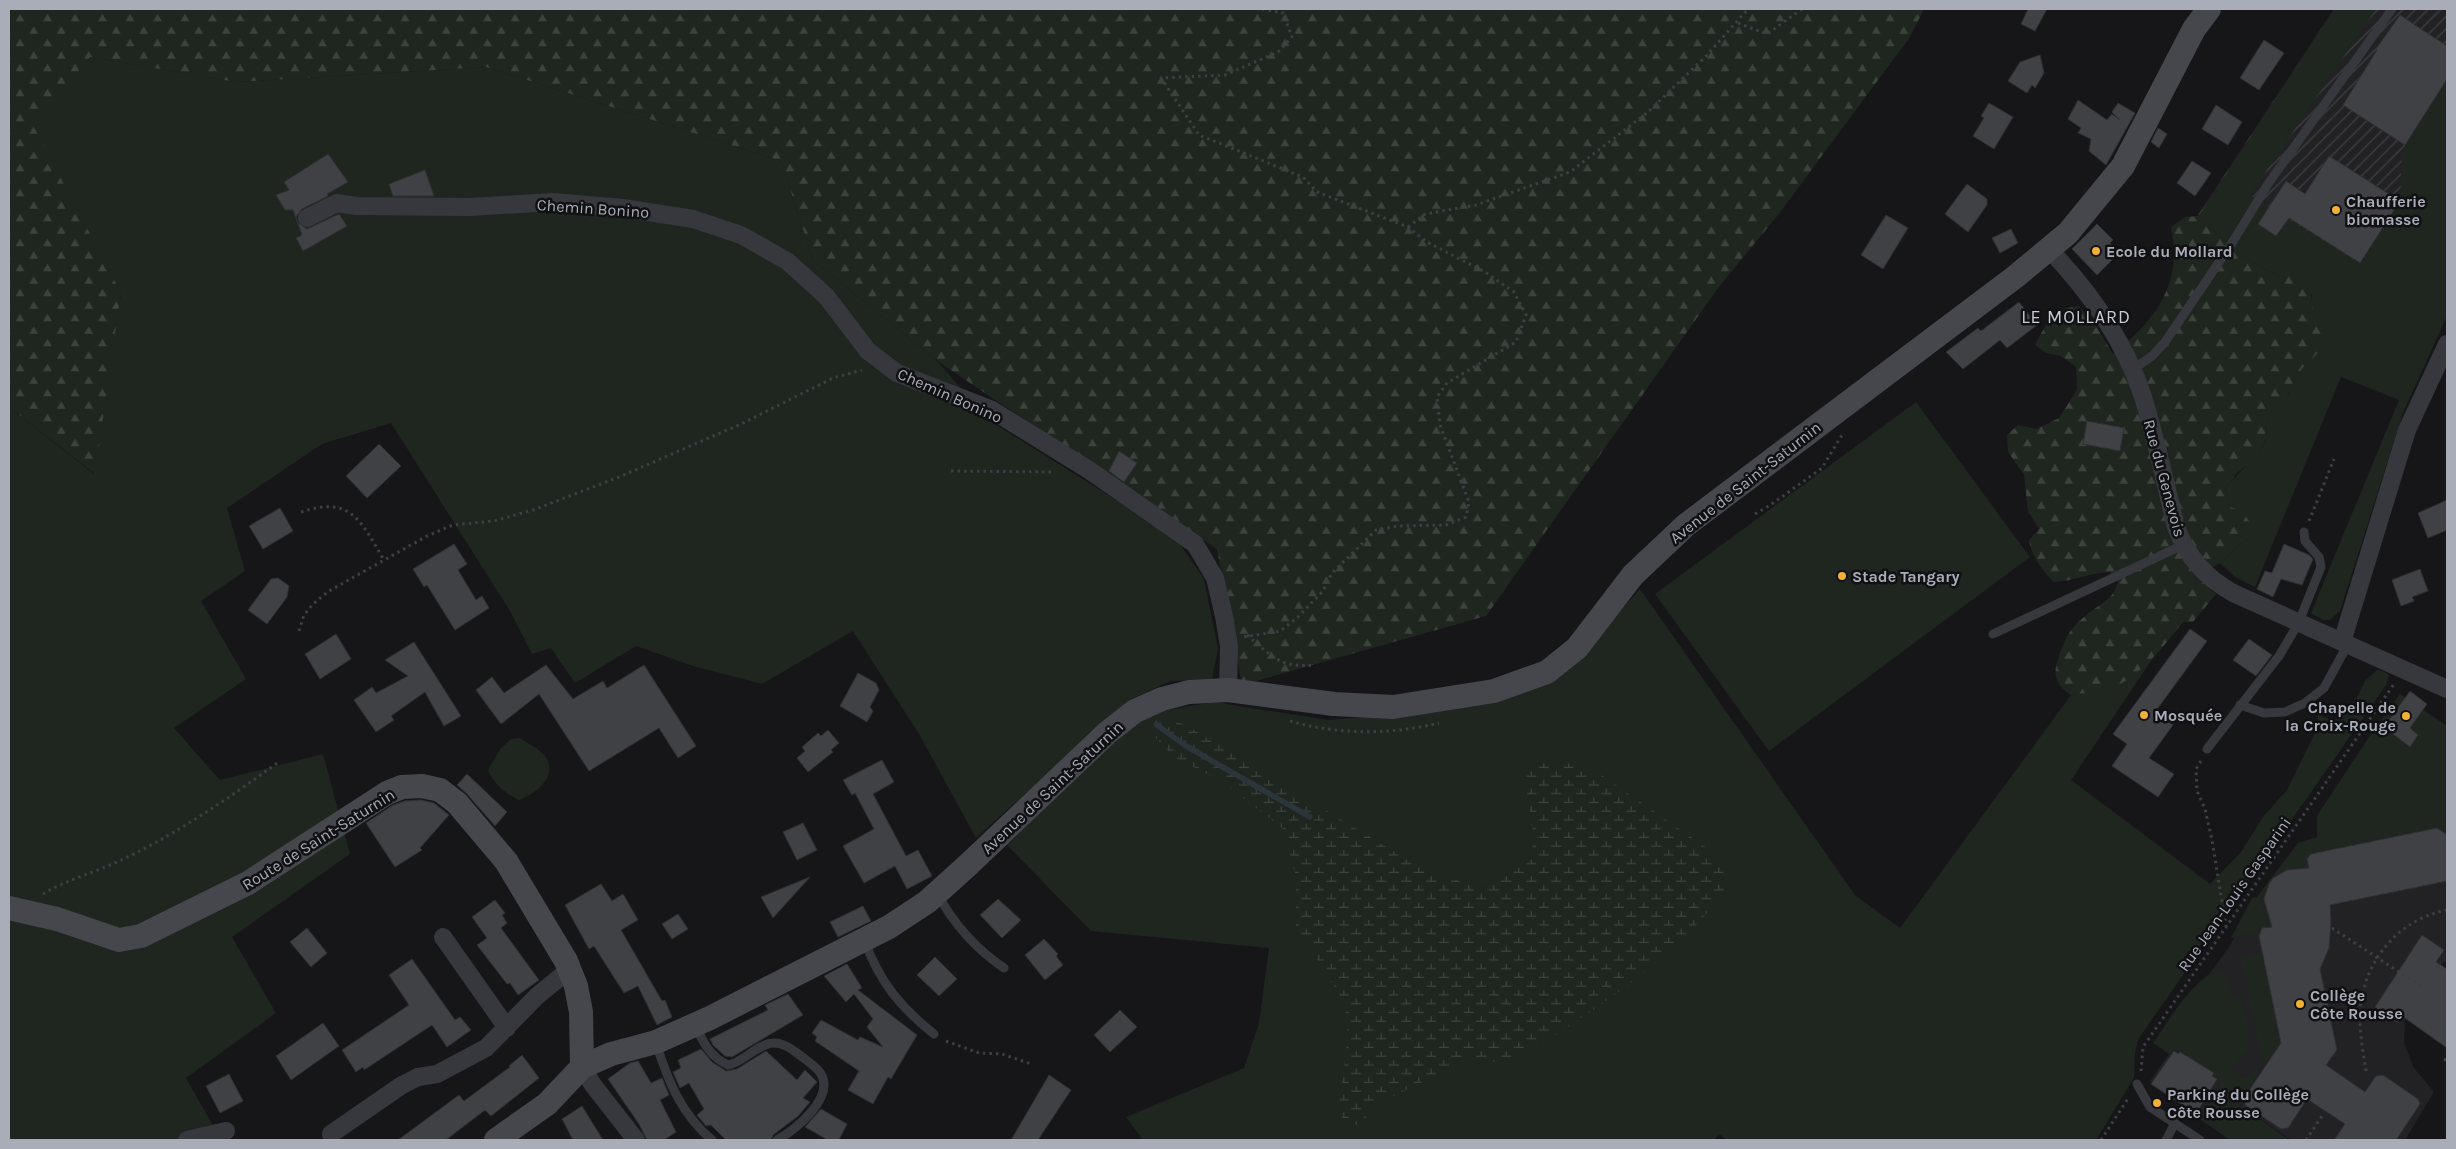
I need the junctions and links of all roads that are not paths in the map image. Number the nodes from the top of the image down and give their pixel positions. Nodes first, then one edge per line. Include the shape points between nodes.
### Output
1 (2209, 9) edge
2 (2392, 9) edge
3 (307, 218) dead end
4 (2049, 249) junction
5 (2447, 344) edge
6 (2132, 370) junction
7 (2304, 532) road end
8 (2183, 545) junction
9 (2298, 624) junction
10 (1993, 634) dead end
11 (2345, 643) junction
12 (2447, 689) edge
13 (1228, 690) junction
14 (2240, 705) junction
15 (2207, 749) road end
16 (936, 893) junction
17 (13, 908) edge
18 (443, 937) dead end
19 (864, 940) junction
20 (1004, 968) dead end
21 (570, 969) junction
22 (695, 1025) junction
23 (507, 1028) junction
24 (934, 1034) road end
25 (656, 1042) junction
26 (582, 1067) junction
27 (2137, 1084) road end
28 (2175, 1123) junction
29 (226, 1131) dead end
30 (330, 1134) dead end
31 (503, 1138) edge
32 (187, 1140) edge
33 (636, 1140) edge
34 (712, 1140) edge
35 (778, 1140) edge
36 (2166, 1140) edge
37 (2200, 1140) edge

1 - 4 main road, Avenue de Saint-Saturnin via 2194,29 2123,166 2068,233
2 - 6 lane via 2268,184 2165,342
3 - 13 street, Chemin Bonino via 337,203 470,207 553,202 693,219 741,235 787,261 826,296 868,351 897,373 992,410 1089,470 1195,544 1215,578 1224,616 1229,646
4 - 6 street, Rue du Genevois via 2082,285
4 - 13 main road, Avenue de Saint-Saturnin via 1686,525 1633,574 1577,648 1547,672 1494,691 1393,707 1334,704
5 - 11 street via 2407,430
6 - 8 street, Rue du Genevois
7 - 9 lane via 2305,541 2319,557 2321,567
8 - 9 street, Rue du Genevois via 2197,567 2214,582
8 - 10 lane
9 - 11 street, Rue du Genevois
9 - 14 lane via 2279,656
11 - 12 street, Rue du Genevois
11 - 14 lane via 2324,688 2305,703 2285,712 2264,713
13 - 16 main road, Avenue de Saint-Saturnin via 1189,692 1135,711 1106,733
14 - 15 lane
16 - 19 main road, Avenue de Saint-Saturnin via 889,927
16 - 20 lane via 956,924
17 - 21 main road, Route de Saint-Saturnin via 119,940 141,936 248,883 387,793 402,787 422,786 440,790 457,803 506,861
18 - 23 street
19 - 22 main road, Avenue de Saint-Saturnin
19 - 24 lane via 879,976 897,1001
21 - 23 street via 537,996
21 - 26 main road, Route de Saint-Saturnin via 581,1012
22 - 25 main road, Avenue de Saint-Saturnin
22 - 35 lane via 703,1044 728,1065 772,1043 783,1044 810,1062 821,1074 824,1085 813,1109 800,1124
23 - 30 street via 486,1048 437,1074 418,1077 402,1085
25 - 26 main road, Avenue de Saint-Saturnin via 611,1054
25 - 34 lane via 672,1089 683,1109 692,1123
26 - 31 main road via 547,1104
26 - 33 street
27 - 28 lane via 2150,1107
28 - 36 lane
28 - 37 lane
29 - 32 street

